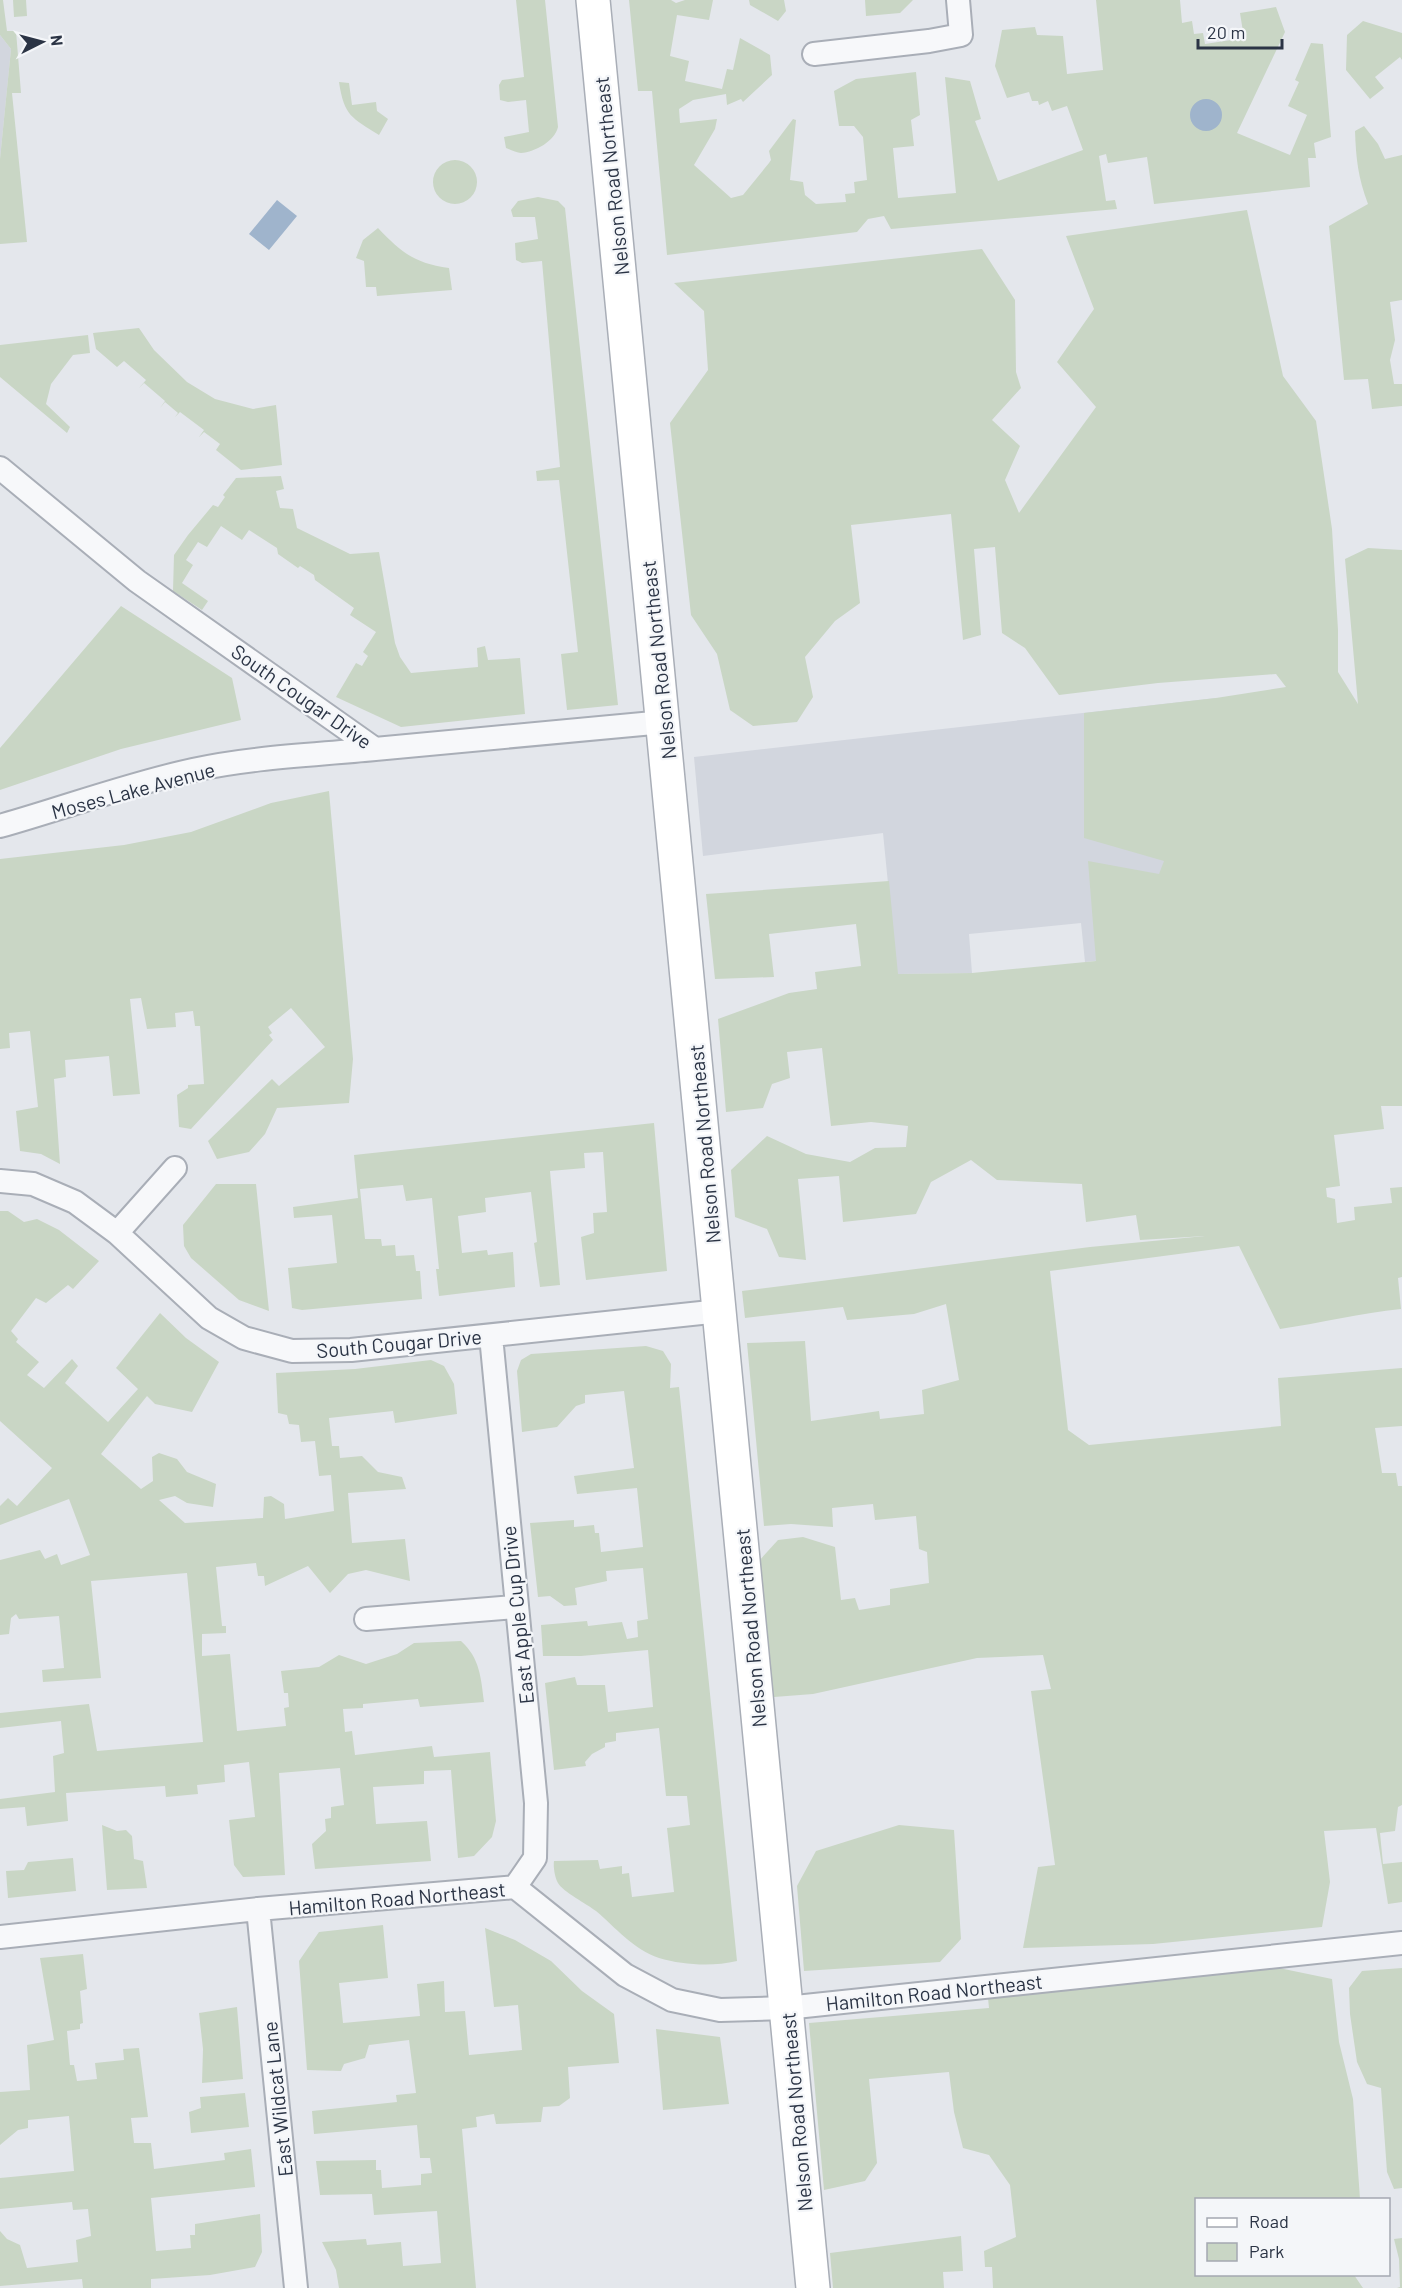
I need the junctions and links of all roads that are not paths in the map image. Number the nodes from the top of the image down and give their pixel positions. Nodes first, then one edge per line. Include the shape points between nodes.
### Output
1 (593, 0) edge
2 (957, 0) edge
3 (814, 54) dead end
4 (0, 468) edge
5 (664, 722) junction
6 (375, 749) junction
7 (0, 826) edge
8 (175, 1168) dead end
9 (0, 1181) edge
10 (117, 1233) junction
11 (720, 1311) junction
12 (491, 1336) junction
13 (515, 1607) junction
14 (366, 1619) dead end
15 (515, 1887) junction
16 (258, 1909) junction
17 (0, 1937) edge
18 (1402, 1943) edge
19 (786, 2008) junction
20 (296, 2288) edge
21 (813, 2288) edge

1 - 5 street, Nelson Road Northeast
2 - 3 street via 961,35
4 - 6 street, South Cougar Drive via 137,581
5 - 6 street, South Cougar Drive
5 - 11 street, Nelson Road Northeast
6 - 7 street, Moses Lake Avenue via 195,770
8 - 10 street
9 - 10 street, South Cougar Drive via 33,1184 75,1202
10 - 12 street, South Cougar Drive via 209,1318 244,1338 271,1346 292,1351 351,1350
11 - 12 street, South Cougar Drive
11 - 19 street, Nelson Road Northeast
12 - 13 street, East Apple Cup Drive
13 - 14 street
13 - 15 street, East Apple Cup Drive via 536,1803 535,1858
15 - 16 street, Hamilton Road Northeast
15 - 19 street, Hamilton Road Northeast via 625,1975 672,2000 720,2010
16 - 17 street, Hamilton Road Northeast
16 - 20 street, East Wildcat Lane
18 - 19 street, Hamilton Road Northeast
19 - 21 street, Nelson Road Northeast

